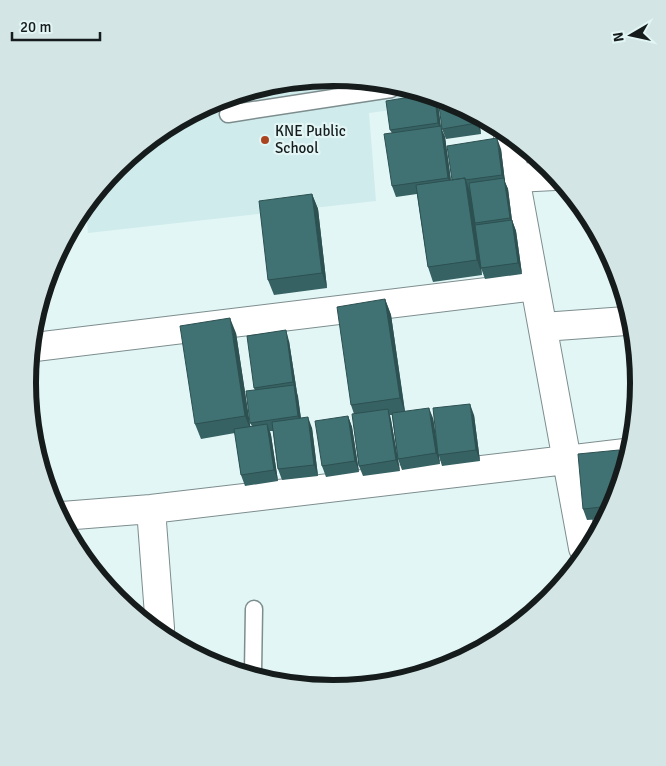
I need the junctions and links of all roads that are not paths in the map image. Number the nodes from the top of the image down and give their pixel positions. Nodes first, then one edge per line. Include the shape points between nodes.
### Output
1 (381, 90) edge
2 (228, 114) dead end
3 (509, 144) edge
4 (546, 176) edge
5 (515, 178) junction
6 (535, 286) junction
7 (623, 321) edge
8 (543, 327) junction
9 (39, 347) edge
10 (622, 452) edge
11 (566, 459) junction
12 (151, 509) junction
13 (68, 516) edge
14 (582, 544) edge
15 (254, 609) dead end
16 (160, 624) edge
17 (253, 669) edge

1 - 2 lane
3 - 5 street
4 - 5 street
5 - 6 street
6 - 8 street
6 - 9 street
7 - 8 street
8 - 11 street
10 - 11 street
11 - 12 street
11 - 14 street
12 - 13 street
12 - 16 street
15 - 17 lane

